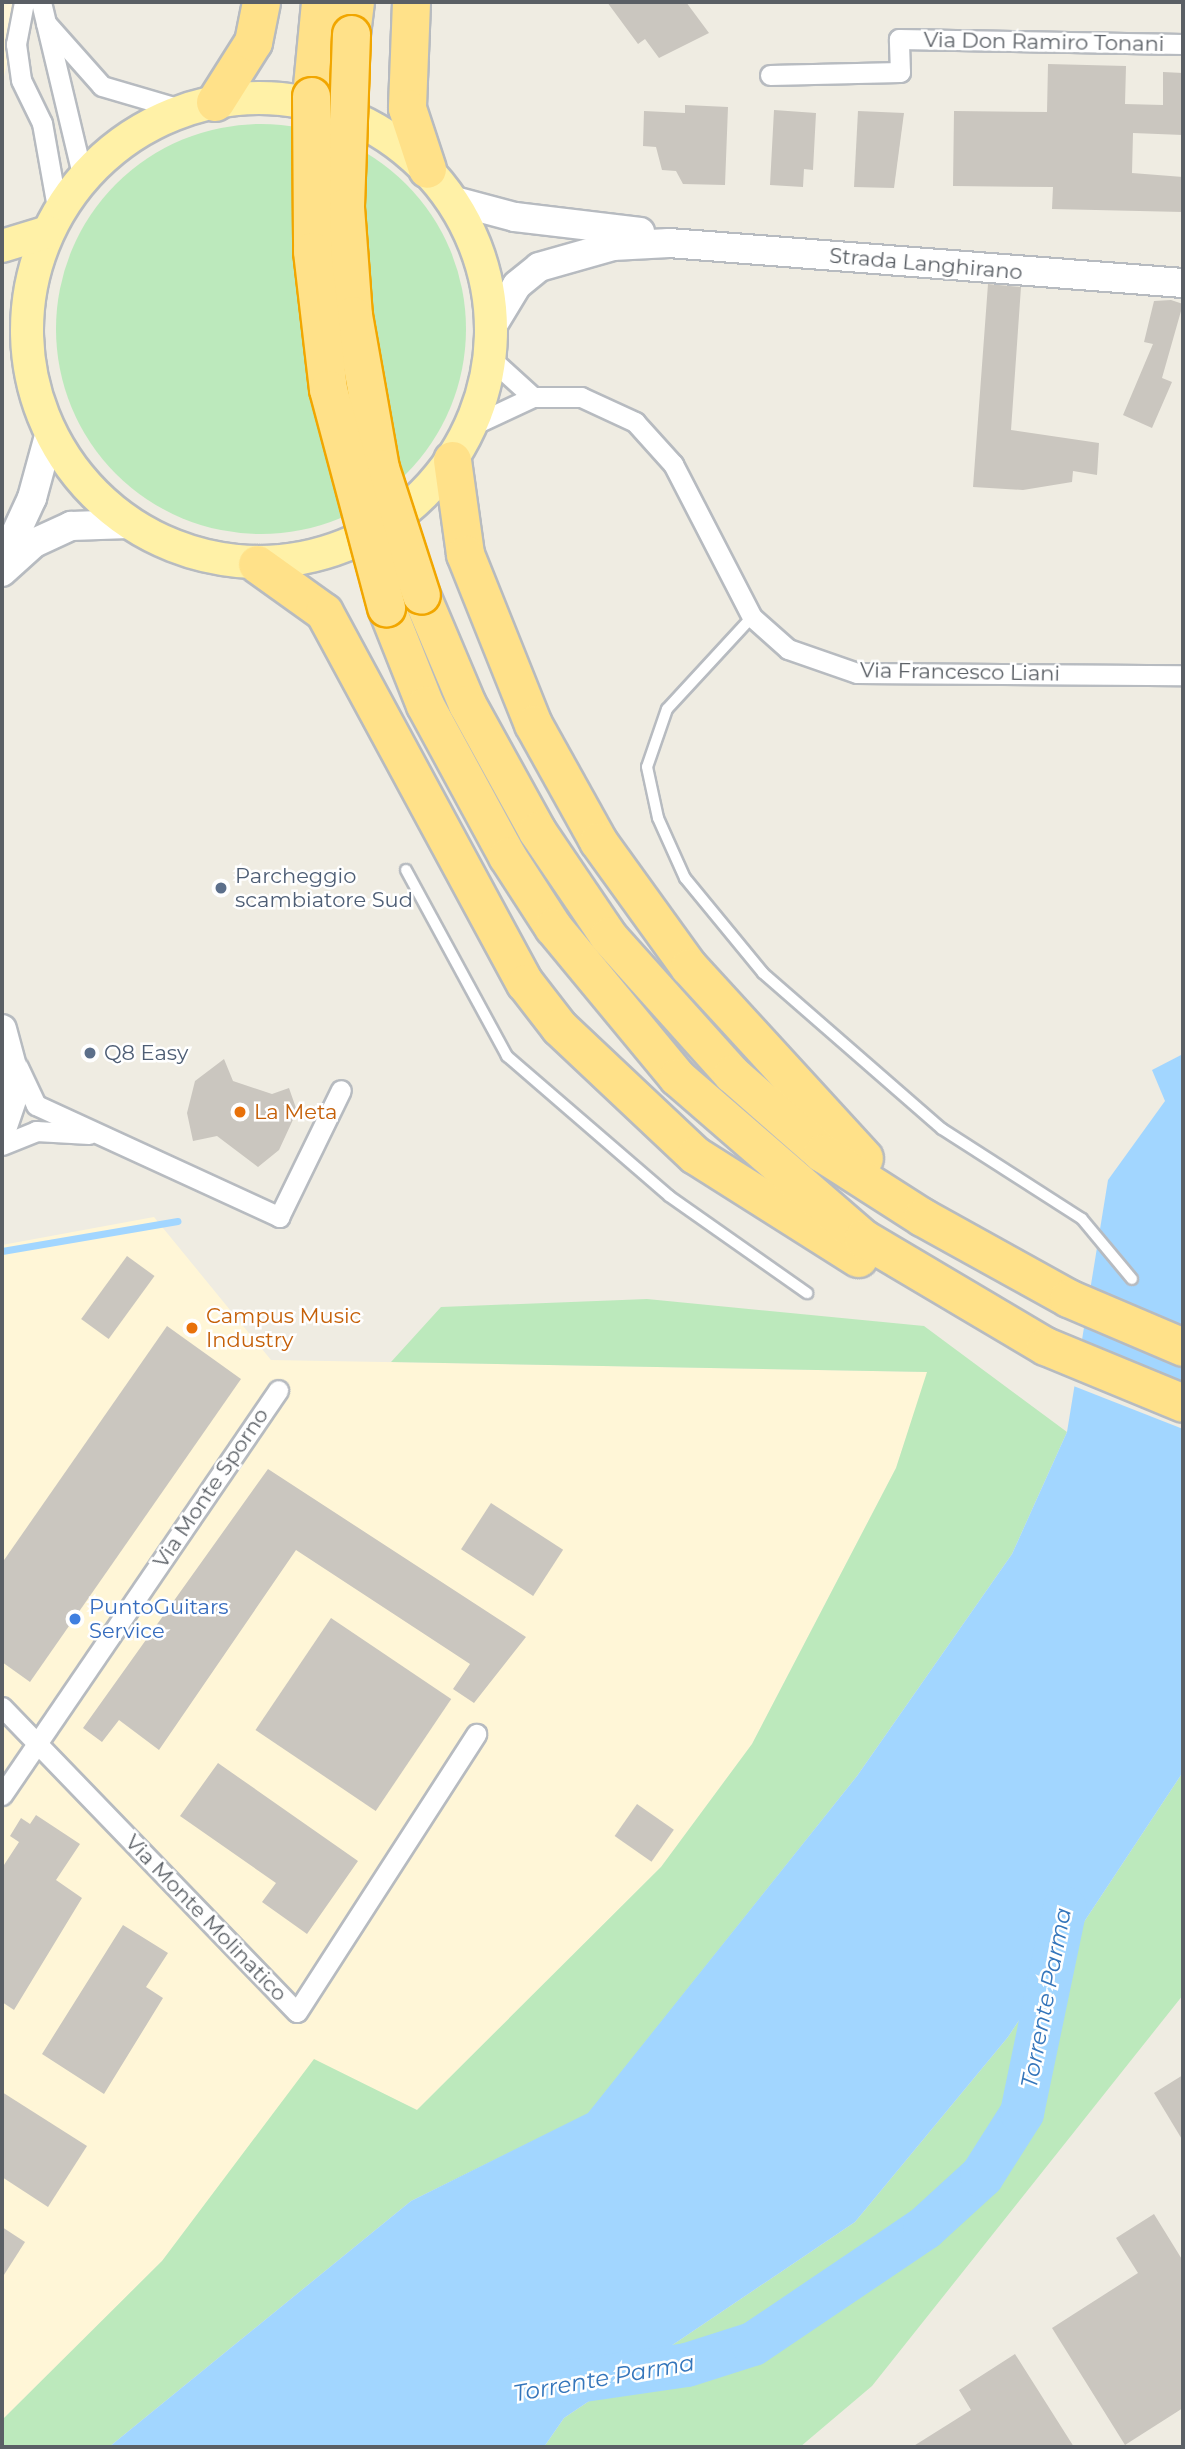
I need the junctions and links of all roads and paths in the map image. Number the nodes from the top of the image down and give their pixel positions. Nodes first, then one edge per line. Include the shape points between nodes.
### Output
1 (24, 2) edge
2 (261, 2) edge
3 (411, 2) edge
4 (40, 8) edge
5 (318, 16) edge
6 (353, 18) edge
7 (1183, 44) edge
8 (770, 75) dead end
9 (199, 106) junction
10 (427, 169) junction
11 (83, 178) junction
12 (451, 200) junction
13 (53, 222) junction
14 (669, 243) junction
15 (2, 246) edge
16 (1183, 283) edge
17 (2, 331) edge
18 (490, 343) junction
19 (28, 357) junction
20 (533, 397) junction
21 (471, 426) junction
22 (50, 432) junction
23 (453, 460) junction
24 (129, 524) junction
25 (2, 563) edge
26 (257, 564) junction
27 (2, 572) edge
28 (752, 617) junction
29 (1183, 676) edge
30 (407, 870) dead end
31 (2, 1029) edge
32 (15, 1059) junction
33 (341, 1090) dead end
34 (2, 1129) edge
35 (100, 1135) junction
36 (2, 1144) edge
37 (1027, 1276) junction
38 (1132, 1279) dead end
39 (807, 1293) dead end
40 (986, 1315) junction
41 (1183, 1348) edge
42 (278, 1390) dead end
43 (1183, 1403) edge
44 (2, 1707) edge
45 (476, 1734) dead end
46 (36, 1742) junction
47 (2, 1795) edge

1 - 13 street via 16,44 22,80 43,123
2 - 9 highway via 253,42
3 - 10 highway via 407,108
4 - 9 street via 102,86
4 - 11 street via 70,109
5 - 40 highway, bridge via 311,96 312,251 328,389 386,607 425,705 466,785 553,927 677,1077 808,1197
6 - 37 highway, bridge via 345,206 353,315 380,468 421,595 497,764 608,936 732,1074 822,1153
7 - 8 street, Via Don Ramiro Tonani via 899,39 900,72
9 - 10 main road, Strada Langhirano via 253,97 329,108 365,123
9 - 11 main road, Strada Langhirano via 129,137
10 - 12 main road, Strada Langhirano
11 - 13 main road, Strada Langhirano
12 - 14 main road, Strada Langhirano
12 - 18 main road, Strada Langhirano via 481,261
13 - 15 main road
13 - 19 main road, Strada Langhirano via 32,283
14 - 16 main road, Strada Langhirano
14 - 18 main road, Strada Langhirano via 595,248 539,267 517,285
17 - 19 main road, Strada Langhirano
18 - 20 street
18 - 21 main road, Strada Langhirano
19 - 22 main road, Strada Langhirano
20 - 21 street, Via Francesco Liani
20 - 28 street, Via Francesco Liani via 581,397 635,422 673,464
21 - 23 main road, Strada Langhirano
22 - 24 main road, Strada Langhirano via 97,498
22 - 25 main road via 32,498
23 - 26 main road, Strada Langhirano via 415,503 368,537 315,557
23 - 37 highway via 464,554 533,724 598,841 689,967 848,1146
24 - 26 main road, Strada Langhirano via 180,549
24 - 27 main road via 71,526 34,543
26 - 40 highway via 324,612 525,983 559,1027 633,1103 774,1210 938,1304
28 - 29 street, Via Francesco Liani via 788,649 858,673
28 - 38 lane via 667,709 647,767 658,818 685,877 763,973 942,1129 1082,1219
30 - 39 lane via 507,1056 669,1196
31 - 32 main road
32 - 34 main road via 17,1085
32 - 35 street via 36,1105
33 - 35 street via 279,1217
35 - 36 street via 36,1131
37 - 41 highway
40 - 43 highway via 1045,1346
42 - 46 street, Via Monte Sporno
44 - 46 street, Via Monte Molinatico
45 - 46 street, Via Monte Molinatico via 297,2012
46 - 47 street, Via Monte Sporno

